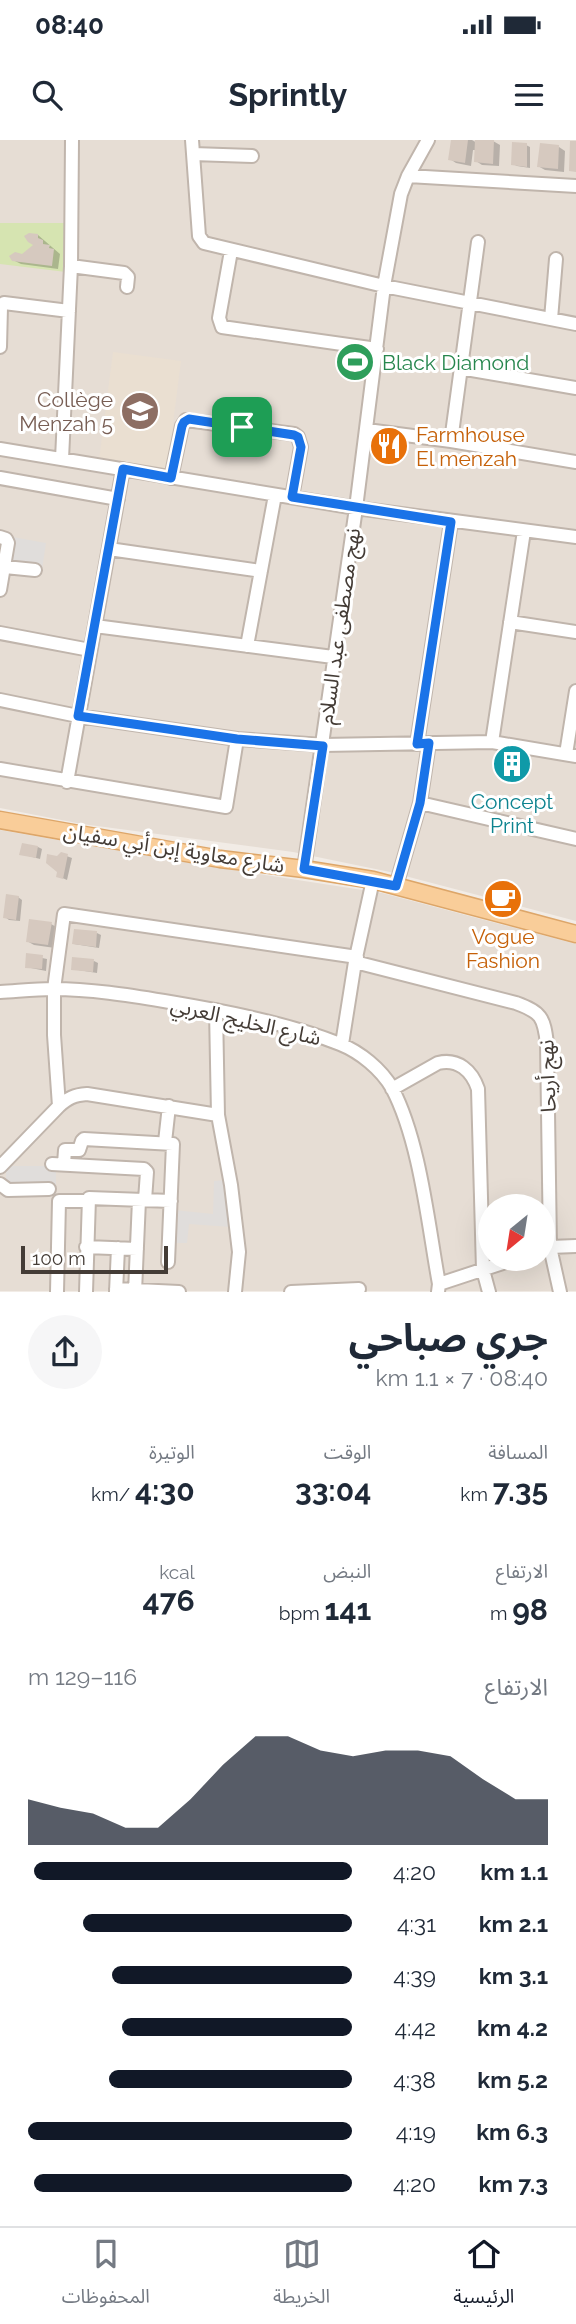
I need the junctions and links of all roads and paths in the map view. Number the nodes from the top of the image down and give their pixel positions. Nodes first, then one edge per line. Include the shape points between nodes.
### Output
1 (72, 140) edge
2 (192, 140) edge
3 (428, 140) edge
4 (193, 154) junction
5 (252, 156) dead end
6 (408, 176) junction
7 (576, 186) edge
8 (478, 242) dead end
9 (230, 251) junction
10 (556, 259) dead end
11 (71, 266) junction
12 (127, 286) dead end
13 (384, 286) junction
14 (470, 304) junction
15 (69, 311) junction
16 (551, 319) junction
17 (576, 324) edge
18 (0, 347) edge
19 (377, 349) junction
20 (460, 368) junction
21 (576, 388) edge
22 (367, 430) junction
23 (451, 441) junction
24 (0, 449) edge
25 (62, 460) junction
26 (576, 462) edge
27 (123, 469) junction
28 (0, 478) edge
29 (171, 478) junction
30 (275, 495) junction
31 (292, 497) junction
32 (118, 499) junction
33 (356, 509) junction
34 (451, 522) junction
35 (524, 531) junction
36 (576, 537) edge
37 (4, 539) edge
38 (108, 549) junction
39 (5, 567) junction
40 (36, 570) dead end
41 (261, 571) junction
42 (0, 590) edge
43 (510, 622) junction
44 (95, 626) junction
45 (576, 632) edge
46 (0, 633) edge
47 (247, 646) junction
48 (90, 650) junction
49 (333, 657) junction
50 (576, 691) edge
51 (0, 700) edge
52 (78, 716) junction
53 (237, 739) junction
54 (492, 742) junction
55 (423, 743) junction
56 (323, 746) junction
57 (571, 755) edge
58 (0, 769) edge
59 (67, 782) junction
60 (420, 803) junction
61 (0, 820) edge
62 (576, 839) edge
63 (304, 869) junction
64 (373, 880) junction
65 (396, 886) junction
66 (576, 926) edge
67 (552, 927) junction
68 (576, 934) edge
69 (356, 960) junction
70 (54, 989) junction
71 (0, 992) edge
72 (216, 1010) junction
73 (342, 1044) junction
74 (392, 1088) junction
75 (59, 1106) junction
76 (169, 1106) junction
77 (218, 1115) junction
78 (165, 1142) junction
79 (0, 1167) edge
80 (0, 1184) edge
81 (48, 1189) dead end
82 (481, 1194) edge
83 (547, 1194) edge
84 (142, 1200) junction
85 (88, 1201) junction
86 (171, 1202) junction
87 (576, 1246) edge
88 (86, 1247) junction
89 (118, 1248) junction
90 (555, 1248) edge
91 (137, 1249) junction
92 (168, 1262) dead end
93 (480, 1271) edge
94 (483, 1271) edge
95 (553, 1271) edge
96 (438, 1288) edge
97 (359, 1289) dead end
98 (116, 1290) edge
99 (135, 1291) edge
100 (57, 1292) edge
101 (86, 1292) edge
102 (179, 1292) edge
103 (235, 1292) edge
104 (290, 1292) edge
105 (489, 1292) edge
106 (559, 1292) edge

1 - 11 street
2 - 4 street
3 - 6 street, نهج مصطفى عبد السلام
4 - 5 street
4 - 9 street via 200,239
6 - 7 street
6 - 13 street, نهج مصطفى عبد السلام
8 - 14 street
9 - 13 street
9 - 19 street via 219,318 222,327
10 - 16 street
11 - 12 street via 124,273
11 - 15 street
13 - 14 street
13 - 19 street, نهج مصطفى عبد السلام
14 - 16 street
14 - 20 street
15 - 18 street via 4,303
15 - 25 street
16 - 17 street
19 - 22 street, نهج مصطفى عبد السلام
20 - 21 street
20 - 23 street
22 - 23 street
22 - 33 street, نهج مصطفى عبد السلام
23 - 26 street
24 - 25 street
25 - 27 street
27 - 29 street
27 - 32 street
28 - 32 street
29 - 30 street
29 - 31 street via 186,420 294,435 301,447
30 - 31 street
30 - 41 street
31 - 33 street
32 - 38 street
33 - 34 street
33 - 49 street, نهج مصطفى عبد السلام
34 - 35 street
34 - 55 street
35 - 36 street
35 - 43 street
37 - 39 street
38 - 41 street
38 - 44 street
39 - 40 street
39 - 42 street
41 - 47 street
43 - 45 street
43 - 54 street
44 - 47 street
44 - 48 street
46 - 48 street
47 - 49 street
48 - 52 street
49 - 56 street, نهج مصطفى عبد السلام
50 - 57 street
51 - 52 street
52 - 53 street
52 - 59 street
53 - 56 street
53 - 59 street via 226,807
54 - 55 street
54 - 57 street
55 - 56 street
55 - 60 street
56 - 63 street, نهج مصطفى عبد السلام
58 - 59 street
60 - 62 street
60 - 65 street
61 - 63 main road, شارع معاوية إبن أبي سفيان
63 - 64 main road, شارع معاوية إبن أبي سفيان
64 - 65 main road, شارع معاوية إبن أبي سفيان
64 - 69 street
65 - 67 main road, شارع معاوية إبن أبي سفيان
66 - 67 main road, شارع معاوية إبن أبي سفيان
67 - 68 main road, شارع معاوية إبن أبي سفيان
69 - 70 street via 64,914
69 - 73 street
69 - 83 street, نهج أريحا via 516,1003 543,1020
70 - 71 street, شارع الخليج العربي
70 - 72 street, شارع الخليج العربي
70 - 75 street
72 - 73 street, شارع الخليج العربي
72 - 77 street
73 - 74 street, شارع الخليج العربي via 372,1064
74 - 82 street via 446,1061 463,1067 475,1080
74 - 96 street, شارع الخليج العربي via 420,1176
75 - 76 street via 69,1097 87,1094
75 - 79 street
76 - 77 street
76 - 78 street
77 - 103 street via 239,1252
78 - 84 street via 83,1140 79,1150 65,1150 58,1164 144,1169
78 - 86 street via 174,1147
80 - 81 street via 8,1190
84 - 85 street via 91,1197
84 - 86 street
84 - 91 street
85 - 88 street
85 - 100 street via 60,1200
86 - 92 street
87 - 90 street
88 - 89 street
88 - 101 street
89 - 91 street
89 - 98 street
91 - 99 street
93 - 96 street
94 - 105 street
95 - 106 street
97 - 104 street
98 - 99 street
99 - 102 street

